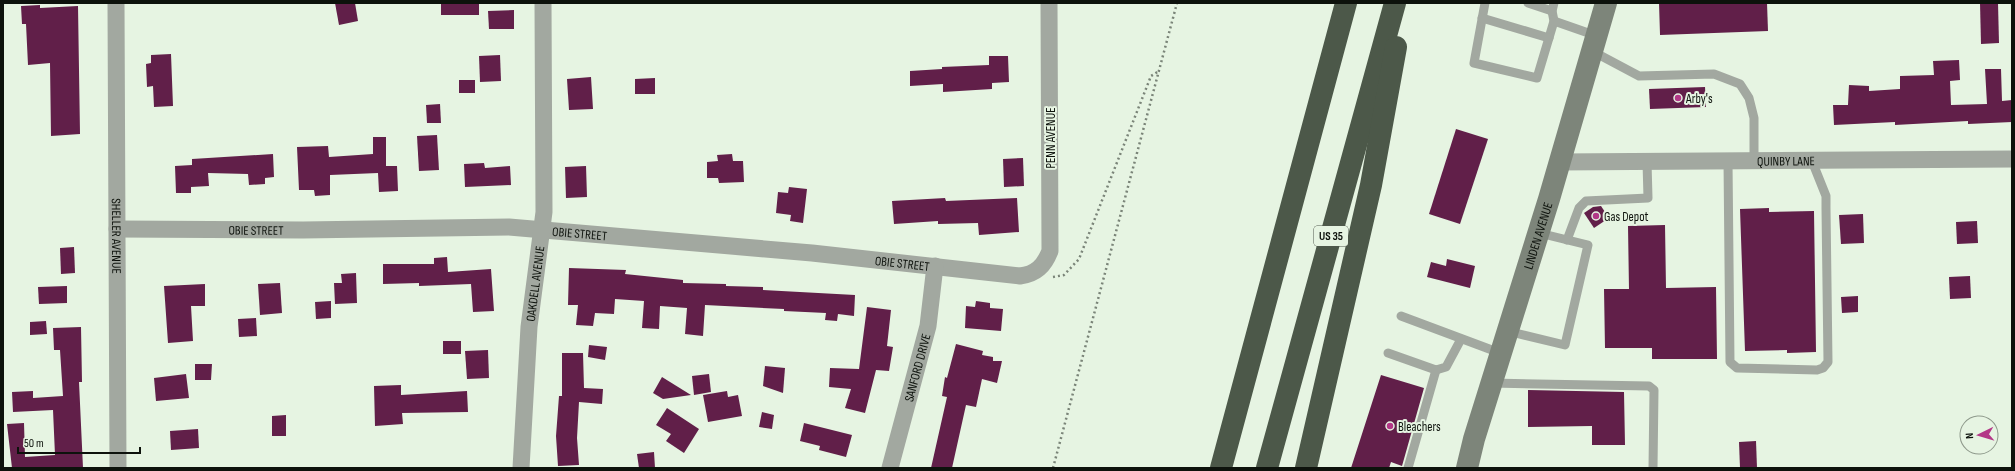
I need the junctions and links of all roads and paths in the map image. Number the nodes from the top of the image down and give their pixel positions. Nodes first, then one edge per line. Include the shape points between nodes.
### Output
1 (116, 3) edge
2 (543, 3) edge
3 (1049, 3) edge
4 (1178, 3) edge
5 (1346, 3) edge
6 (1395, 3) edge
7 (1404, 3) edge
8 (1485, 3) edge
9 (1528, 3) edge
10 (1606, 3) edge
11 (1553, 7) edge
12 (1482, 18) junction
13 (1554, 21) junction
14 (1549, 38) junction
15 (1594, 44) junction
16 (1159, 71) junction
17 (2012, 159) edge
18 (1728, 161) junction
19 (1754, 161) junction
20 (1812, 161) junction
21 (1559, 162) junction
22 (1647, 162) junction
23 (117, 229) junction
24 (543, 230) junction
25 (1538, 232) junction
26 (1567, 240) junction
27 (935, 266) junction
28 (1039, 269) junction
29 (1401, 316) dead end
30 (1507, 331) junction
31 (1461, 339) junction
32 (1388, 353) dead end
33 (1500, 353) junction
34 (1251, 357) junction
35 (1436, 370) junction
36 (1491, 383) junction
37 (118, 468) edge
38 (521, 468) edge
39 (890, 468) edge
40 (1053, 468) edge
41 (1214, 468) edge
42 (1221, 468) edge
43 (1267, 468) edge
44 (1306, 468) edge
45 (1408, 468) edge
46 (1467, 468) edge
47 (1653, 468) edge

1 - 23 street, SHELLER AVENUE
2 - 24 street, OAKDELL AVENUE
3 - 28 street, PENN AVENUE via 1050,251
4 - 16 path
5 - 34 highway
6 - 43 highway, US 35
7 - 44 highway via 1371,185
8 - 12 lane
9 - 11 lane
10 - 15 main road, LINDEN AVENUE
11 - 13 lane
12 - 14 lane
12 - 14 lane via 1474,63 1537,78
13 - 14 lane
13 - 15 lane
15 - 19 lane via 1639,76 1714,74 1740,84 1749,98 1754,118
15 - 21 main road, LINDEN AVENUE
16 - 28 path via 1151,76 1079,259 1064,275 1047,278
16 - 40 path
17 - 20 street, QUINBY LANE
18 - 19 street, QUINBY LANE
18 - 20 lane via 1730,362 1737,368 1817,370 1828,362 1826,196
18 - 22 street, QUINBY LANE
19 - 20 street, QUINBY LANE
21 - 22 street, QUINBY LANE
21 - 25 main road, LINDEN AVENUE
22 - 26 lane via 1648,198 1586,201 1579,208
23 - 24 street, OBIE STREET via 509,227
23 - 37 street, SHELLER AVENUE
24 - 27 street, OBIE STREET
24 - 38 street, OAKDELL AVENUE via 535,270 529,327
25 - 26 lane
25 - 30 main road, LINDEN AVENUE
26 - 30 lane via 1588,245 1565,345
27 - 28 street, OBIE STREET via 1020,276
27 - 39 street, SANFORD DRIVE via 928,326
29 - 31 lane
30 - 33 main road, LINDEN AVENUE
31 - 33 lane
31 - 35 lane via 1446,367
32 - 35 lane
33 - 36 main road, LINDEN AVENUE
34 - 41 highway
34 - 42 highway
35 - 45 lane
36 - 46 main road, LINDEN AVENUE
36 - 47 lane via 1649,386 1654,390

